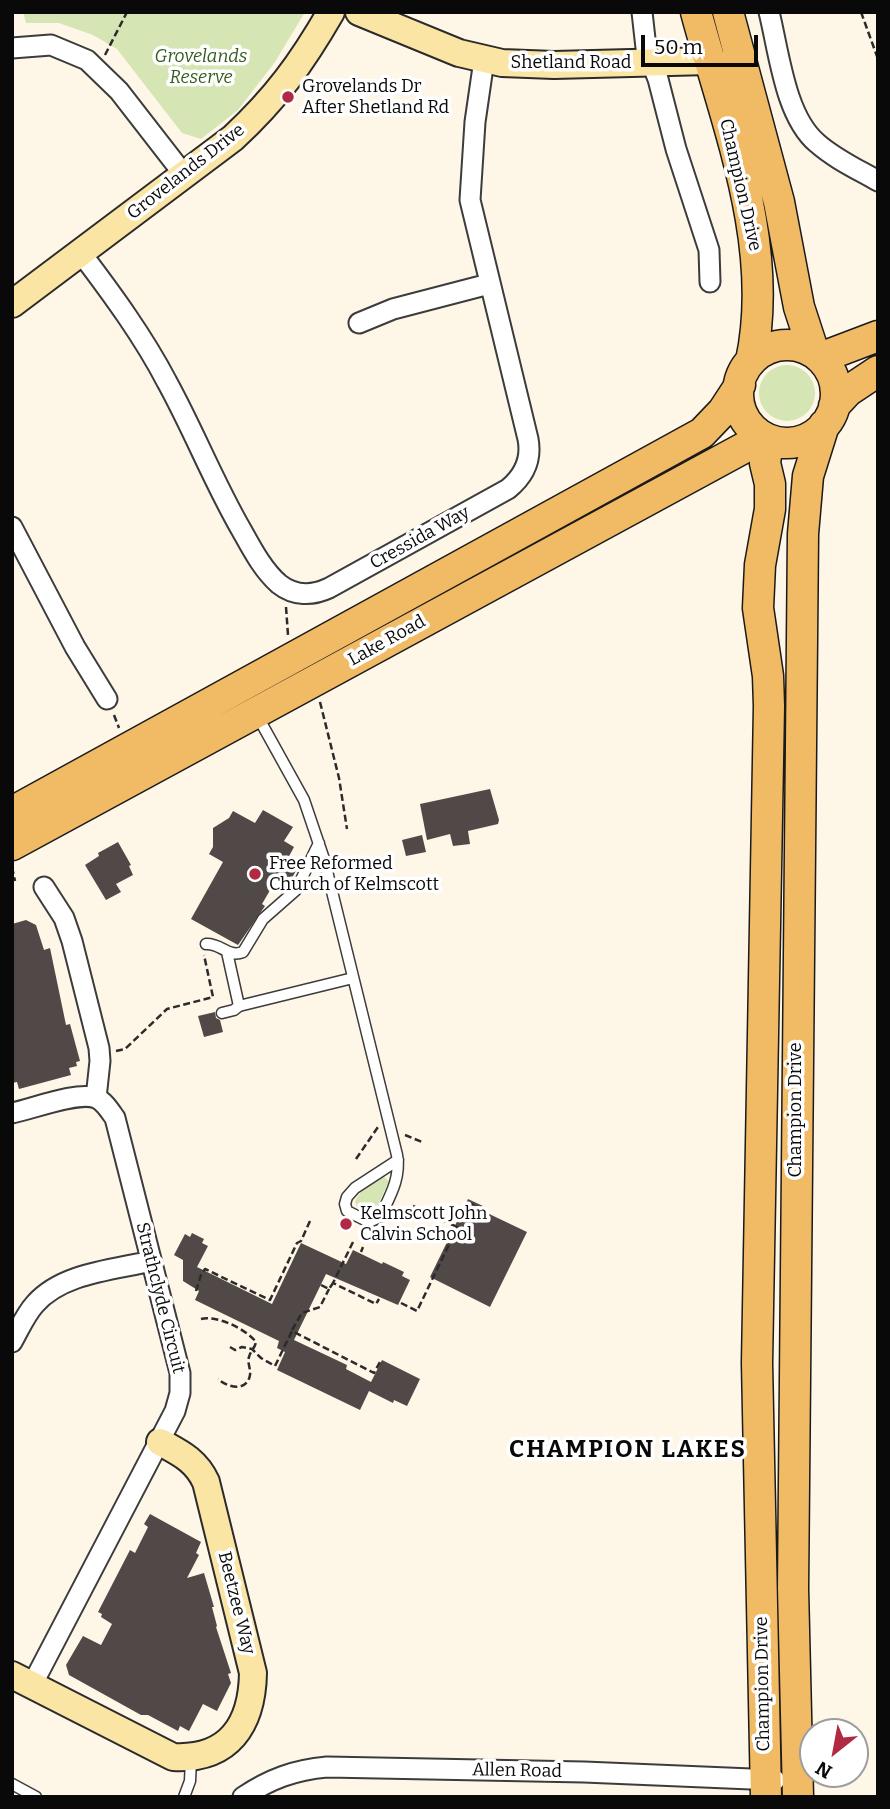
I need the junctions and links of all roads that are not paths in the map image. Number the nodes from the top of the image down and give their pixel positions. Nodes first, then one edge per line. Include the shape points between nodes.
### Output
1 (331, 12) edge
2 (359, 12) edge
3 (642, 12) edge
4 (696, 12) edge
5 (769, 12) edge
6 (730, 20) edge
7 (12, 48) edge
8 (484, 60) junction
9 (709, 61) junction
10 (652, 63) junction
11 (750, 96) junction
12 (185, 176) junction
13 (878, 181) edge
14 (81, 253) junction
15 (710, 282) dead end
16 (489, 284) junction
17 (12, 304) edge
18 (359, 323) dead end
19 (878, 336) edge
20 (817, 355) junction
21 (878, 371) edge
22 (745, 373) junction
23 (829, 416) junction
24 (765, 439) junction
25 (12, 527) edge
26 (241, 685) junction
27 (107, 699) road end
28 (255, 712) junction
29 (12, 812) edge
30 (319, 843) junction
31 (12, 845) edge
32 (44, 887) dead end
33 (207, 949) road end
34 (226, 952) junction
35 (353, 978) junction
36 (239, 1006) junction
37 (222, 1013) dead end
38 (96, 1098) junction
39 (12, 1113) edge
40 (398, 1160) junction
41 (151, 1261) junction
42 (12, 1342) edge
43 (160, 1442) junction
44 (22, 1680) edge
45 (191, 1758) junction
46 (12, 1784) edge
47 (766, 1788) edge
48 (798, 1789) edge
49 (36, 1797) edge
50 (184, 1797) edge
51 (243, 1797) edge

1 - 12 street, Grovelands Drive via 267,107
2 - 8 street, Shetland Road
3 - 10 street
4 - 9 main road, Champion Drive
5 - 13 street via 792,105 803,127 833,156
6 - 9 street via 722,50
6 - 11 main road, Champion Drive
7 - 12 street via 51,45 87,60 118,91
8 - 10 street, Shetland Road via 520,65
8 - 16 street, Cressida Way via 470,200
9 - 10 street, Shetland Road
9 - 11 street via 729,69
9 - 22 main road, Champion Drive via 756,247 756,337
10 - 15 street via 709,250
11 - 20 main road, Champion Drive via 779,202 799,307
12 - 14 street, Grovelands Drive
14 - 16 street, Cressida Way via 168,383 253,551 280,584 305,594 329,588 508,489 523,474 528,439
14 - 17 street, Grovelands Drive
16 - 18 street via 393,309
19 - 20 main road
20 - 22 main road via 800,346 782,345 765,350
20 - 23 main road via 833,377 836,391
21 - 23 main road via 848,391
22 - 24 main road via 741,413 750,428
22 - 26 main road, Lake Road via 723,411 702,433
23 - 24 main road via 798,441
23 - 48 main road, Champion Drive via 808,476 803,534 793,1470
24 - 28 main road, Lake Road
24 - 47 main road, Champion Drive via 770,509 758,608 769,706 757,1363
25 - 27 street
26 - 28 main road
26 - 29 main road, Lake Road
28 - 30 lane via 304,800
28 - 31 main road, Lake Road
30 - 34 lane via 296,890 269,913 243,952
30 - 35 lane
32 - 38 street via 64,918 99,1048
33 - 34 lane via 214,944
34 - 36 lane
35 - 36 lane
35 - 40 lane
36 - 37 lane
38 - 39 street via 79,1097
38 - 41 street, Strathclyde Circuit via 115,1118
40 - 40 lane via 394,1186 378,1219 363,1220 348,1211 345,1204 350,1192
41 - 42 street via 57,1287 34,1305
41 - 43 street, Strathclyde Circuit via 180,1373 175,1411
43 - 44 street, Strathclyde Circuit
43 - 45 street, Beetzee Way via 192,1459 206,1482 253,1673 249,1709 233,1737 208,1755
44 - 45 street via 160,1753
45 - 50 lane
46 - 49 lane
47 - 48 street, Allen Road
47 - 51 street, Allen Road via 584,1772 327,1767 287,1773

